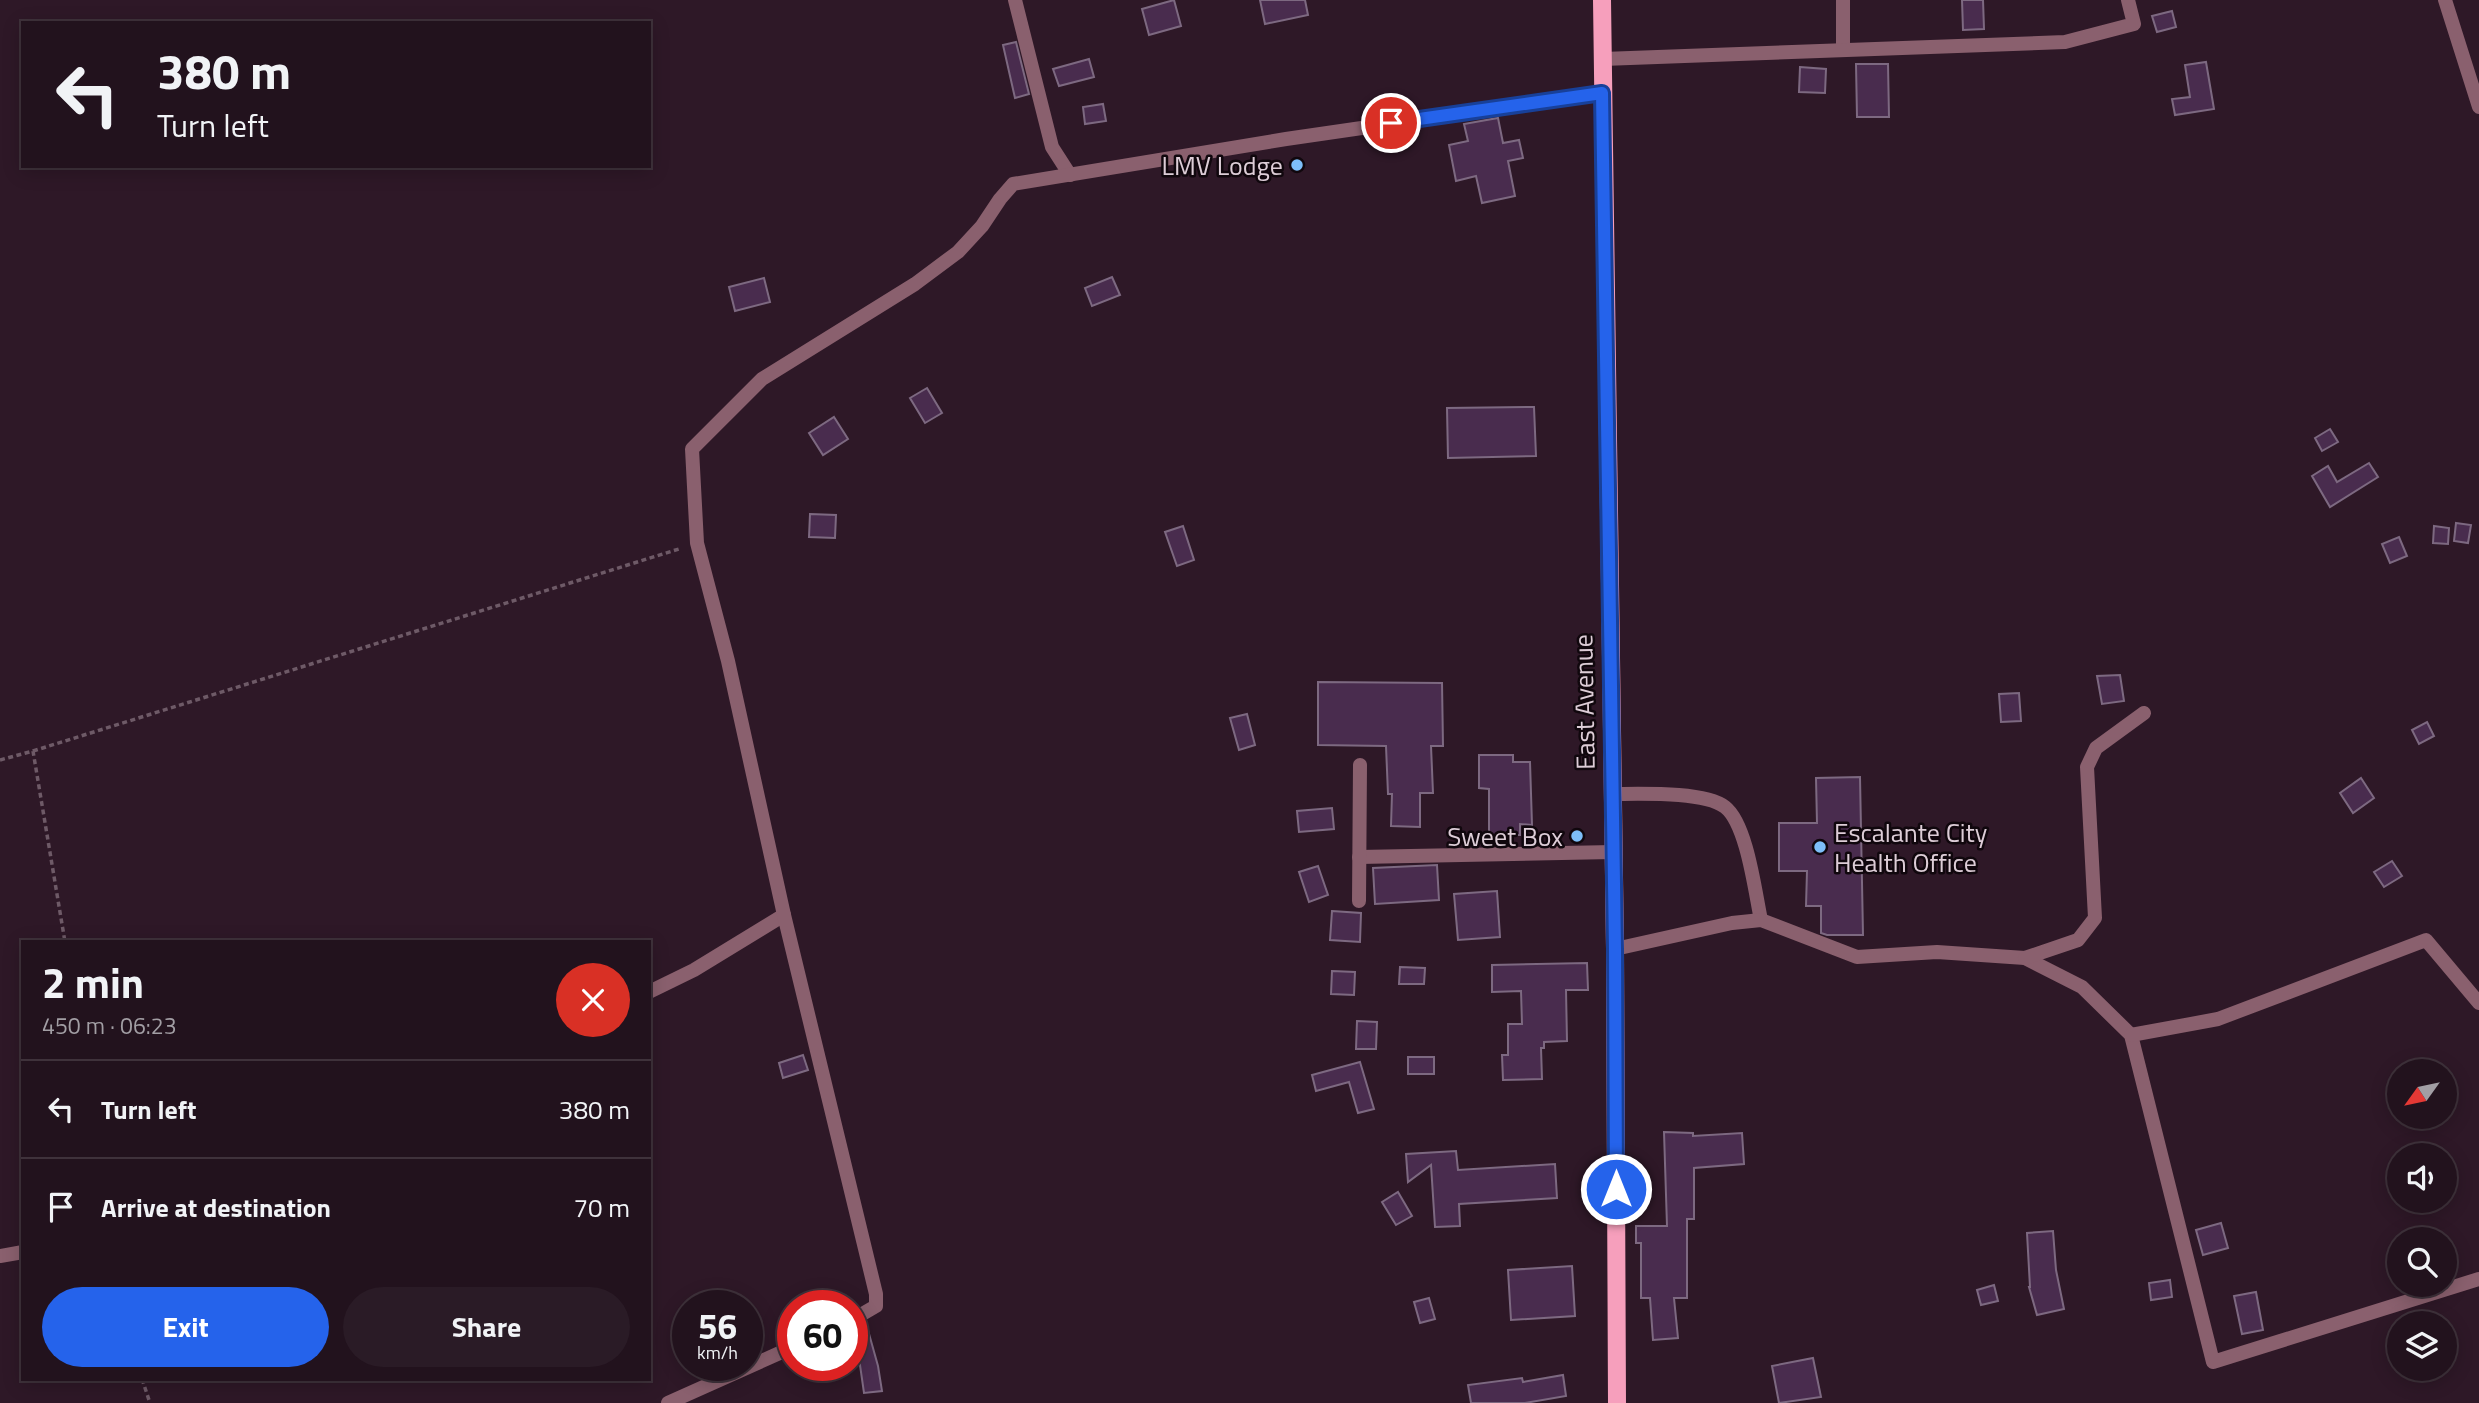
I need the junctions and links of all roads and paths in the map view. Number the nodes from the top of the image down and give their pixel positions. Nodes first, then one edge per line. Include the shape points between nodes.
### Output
1 (1014, 0) edge
2 (1602, 0) edge
3 (1843, 0) edge
4 (2128, 0) edge
5 (2445, 0) edge
6 (1843, 50) junction
7 (1603, 59) junction
8 (1602, 93) junction
9 (2479, 107) edge
10 (1070, 175) junction
11 (697, 543) junction
12 (2144, 713) dead end
13 (33, 751) junction
14 (0, 760) edge
15 (1360, 765) dead end
16 (1612, 794) junction
17 (1613, 852) junction
18 (1359, 857) junction
19 (1359, 901) dead end
20 (784, 915) junction
21 (1761, 920) junction
22 (65, 940) edge
23 (1615, 949) junction
24 (2025, 958) junction
25 (651, 991) edge
26 (2479, 1003) edge
27 (2131, 1035) junction
28 (21, 1252) edge
29 (0, 1256) edge
30 (2479, 1279) edge
31 (868, 1311) edge
32 (777, 1354) edge
33 (143, 1381) edge
34 (150, 1403) edge
35 (668, 1403) edge
36 (1617, 1403) edge

1 - 10 street via 1052,146
2 - 7 main road, East Avenue
3 - 6 street
4 - 6 street via 2134,24 2065,42
5 - 9 street
6 - 7 street
7 - 8 main road, East Avenue
8 - 10 street
8 - 16 main road, East Avenue
10 - 11 street via 1013,184 958,252 762,379 692,449
11 - 13 path
11 - 20 street
12 - 24 street via 2096,748 2087,767 2095,918 2078,940
13 - 14 path
13 - 22 path
15 - 18 street
16 - 17 main road, East Avenue
16 - 21 street via 1693,796 1724,806 1741,830
17 - 18 street
17 - 23 main road, East Avenue
18 - 19 street
20 - 25 street
20 - 31 street via 876,1294 876,1306
21 - 23 street
21 - 24 street via 1857,957 1937,952
23 - 36 main road, East Avenue
24 - 27 street via 2082,986
26 - 27 street via 2426,940 2218,1019
27 - 30 street via 2213,1362
28 - 29 street
32 - 35 street
33 - 34 path

